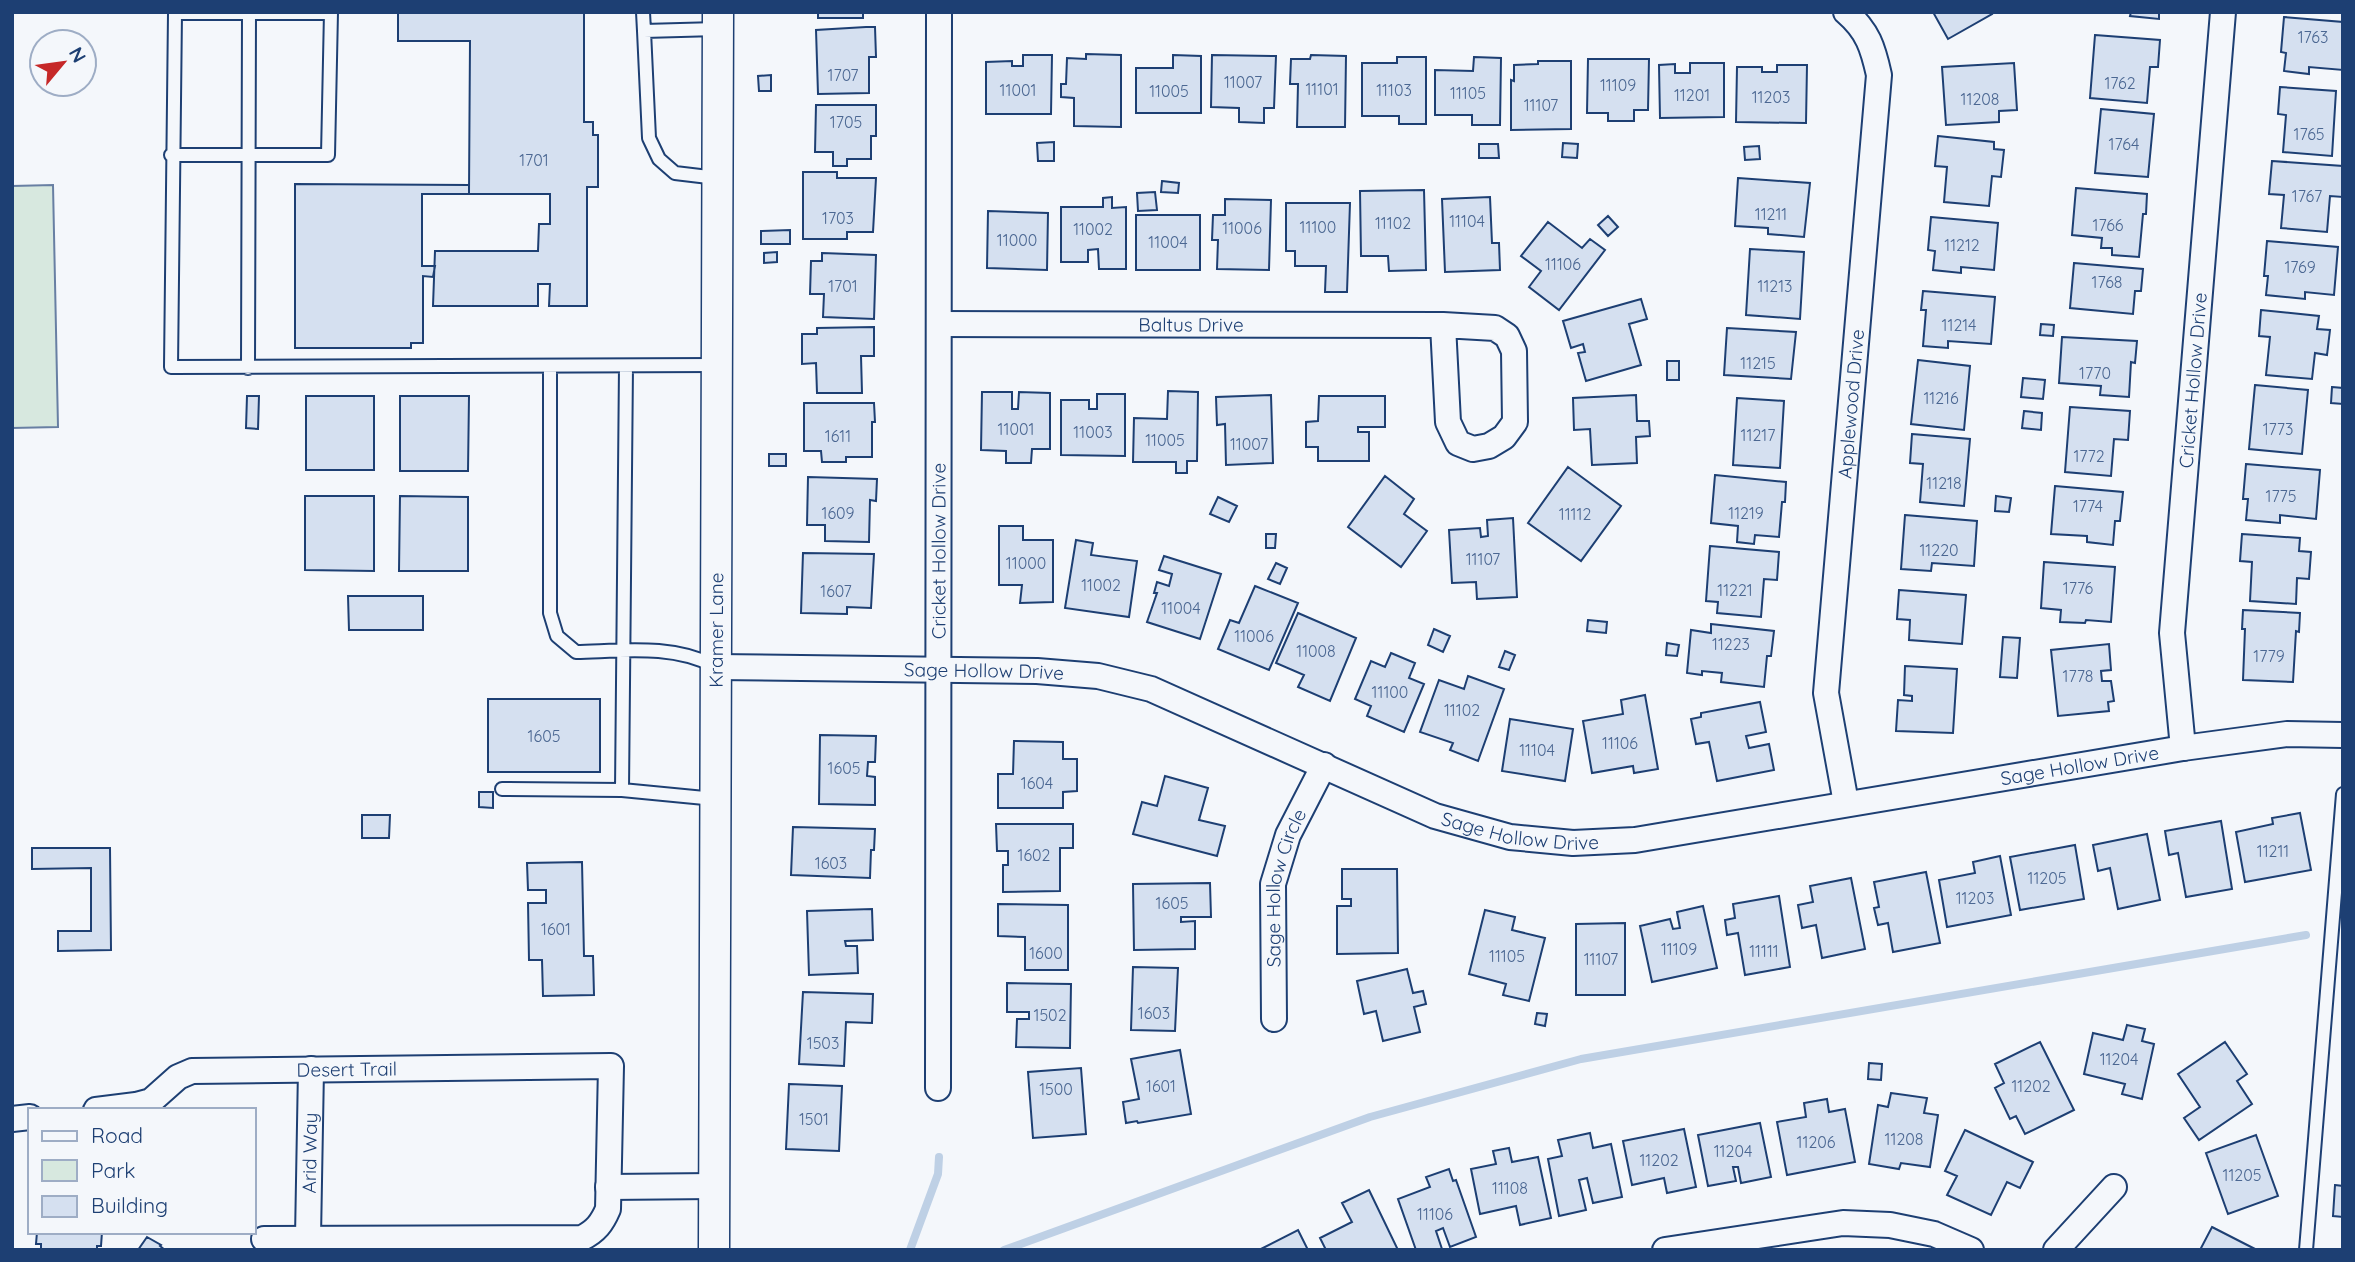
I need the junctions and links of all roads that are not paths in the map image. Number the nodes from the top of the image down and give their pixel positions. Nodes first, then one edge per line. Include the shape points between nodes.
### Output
1 (643, 12) edge
2 (939, 12) edge
3 (1846, 12) edge
4 (2223, 12) edge
5 (249, 13) edge
6 (331, 13) edge
7 (718, 21) edge
8 (644, 31) junction
9 (171, 155) junction
10 (250, 155) junction
11 (717, 178) junction
12 (939, 324) junction
13 (1443, 326) junction
14 (717, 365) junction
15 (550, 366) junction
16 (626, 366) junction
17 (248, 368) junction
18 (623, 650) junction
19 (716, 667) junction
20 (939, 670) junction
21 (2343, 735) edge
22 (2183, 748) junction
23 (1324, 765) junction
24 (502, 789) dead end
25 (622, 790) junction
26 (2343, 794) edge
27 (716, 800) junction
28 (1846, 803) junction
29 (1274, 1019) dead end
30 (311, 1069) junction
31 (938, 1087) dead end
32 (112, 1108) edge
33 (714, 1186) junction
34 (608, 1187) junction
35 (2114, 1187) dead end
36 (308, 1237) junction
37 (264, 1238) dead end
38 (714, 1250) edge
39 (1665, 1250) edge
40 (1971, 1250) edge
41 (2056, 1250) edge
42 (2306, 1250) edge

1 - 8 lane
2 - 12 street, Cricket Hollow Drive
3 - 28 street, Applewood Drive via 1872,44 1879,75 1826,693
4 - 22 street, Cricket Hollow Drive via 2172,633
5 - 6 lane
5 - 9 lane via 174,13
5 - 10 lane
6 - 10 lane via 328,155
7 - 8 lane
7 - 11 street, Kramer Lane
8 - 11 lane via 649,138 659,159 675,173
9 - 10 lane
9 - 17 lane via 171,367
10 - 17 lane
11 - 14 street, Kramer Lane
12 - 13 street, Baltus Drive
12 - 20 street, Cricket Hollow Drive
13 - 13 street, Baltus Drive via 1495,328 1507,336 1514,351 1515,422 1504,437 1489,446 1473,449 1458,443 1448,422
14 - 16 lane
14 - 19 street, Kramer Lane
15 - 16 lane
15 - 17 lane
15 - 18 lane via 550,613 557,636 576,652
16 - 18 lane
18 - 19 lane via 680,652
18 - 25 lane
19 - 20 street, Sage Hollow Drive
19 - 27 street, Kramer Lane
20 - 23 street, Sage Hollow Drive via 1098,676 1151,689
20 - 31 street, Cricket Hollow Drive
21 - 22 street, Sage Hollow Drive via 2287,734
22 - 28 street, Sage Hollow Drive
23 - 28 street, Sage Hollow Drive via 1435,816 1510,837 1573,843 1635,840
23 - 29 street, Sage Hollow Circle via 1288,835 1273,884
24 - 25 lane
25 - 27 lane
26 - 42 lane
27 - 33 street, Kramer Lane
30 - 32 street, Desert Trail via 192,1071 151,1101
30 - 34 street, Desert Trail via 611,1066
30 - 36 street, Arid Way
33 - 34 street
33 - 38 street, Kramer Lane
34 - 36 street via 603,1221 582,1238
35 - 41 street
36 - 37 street
39 - 40 street via 1843,1223 1890,1225 1934,1234

